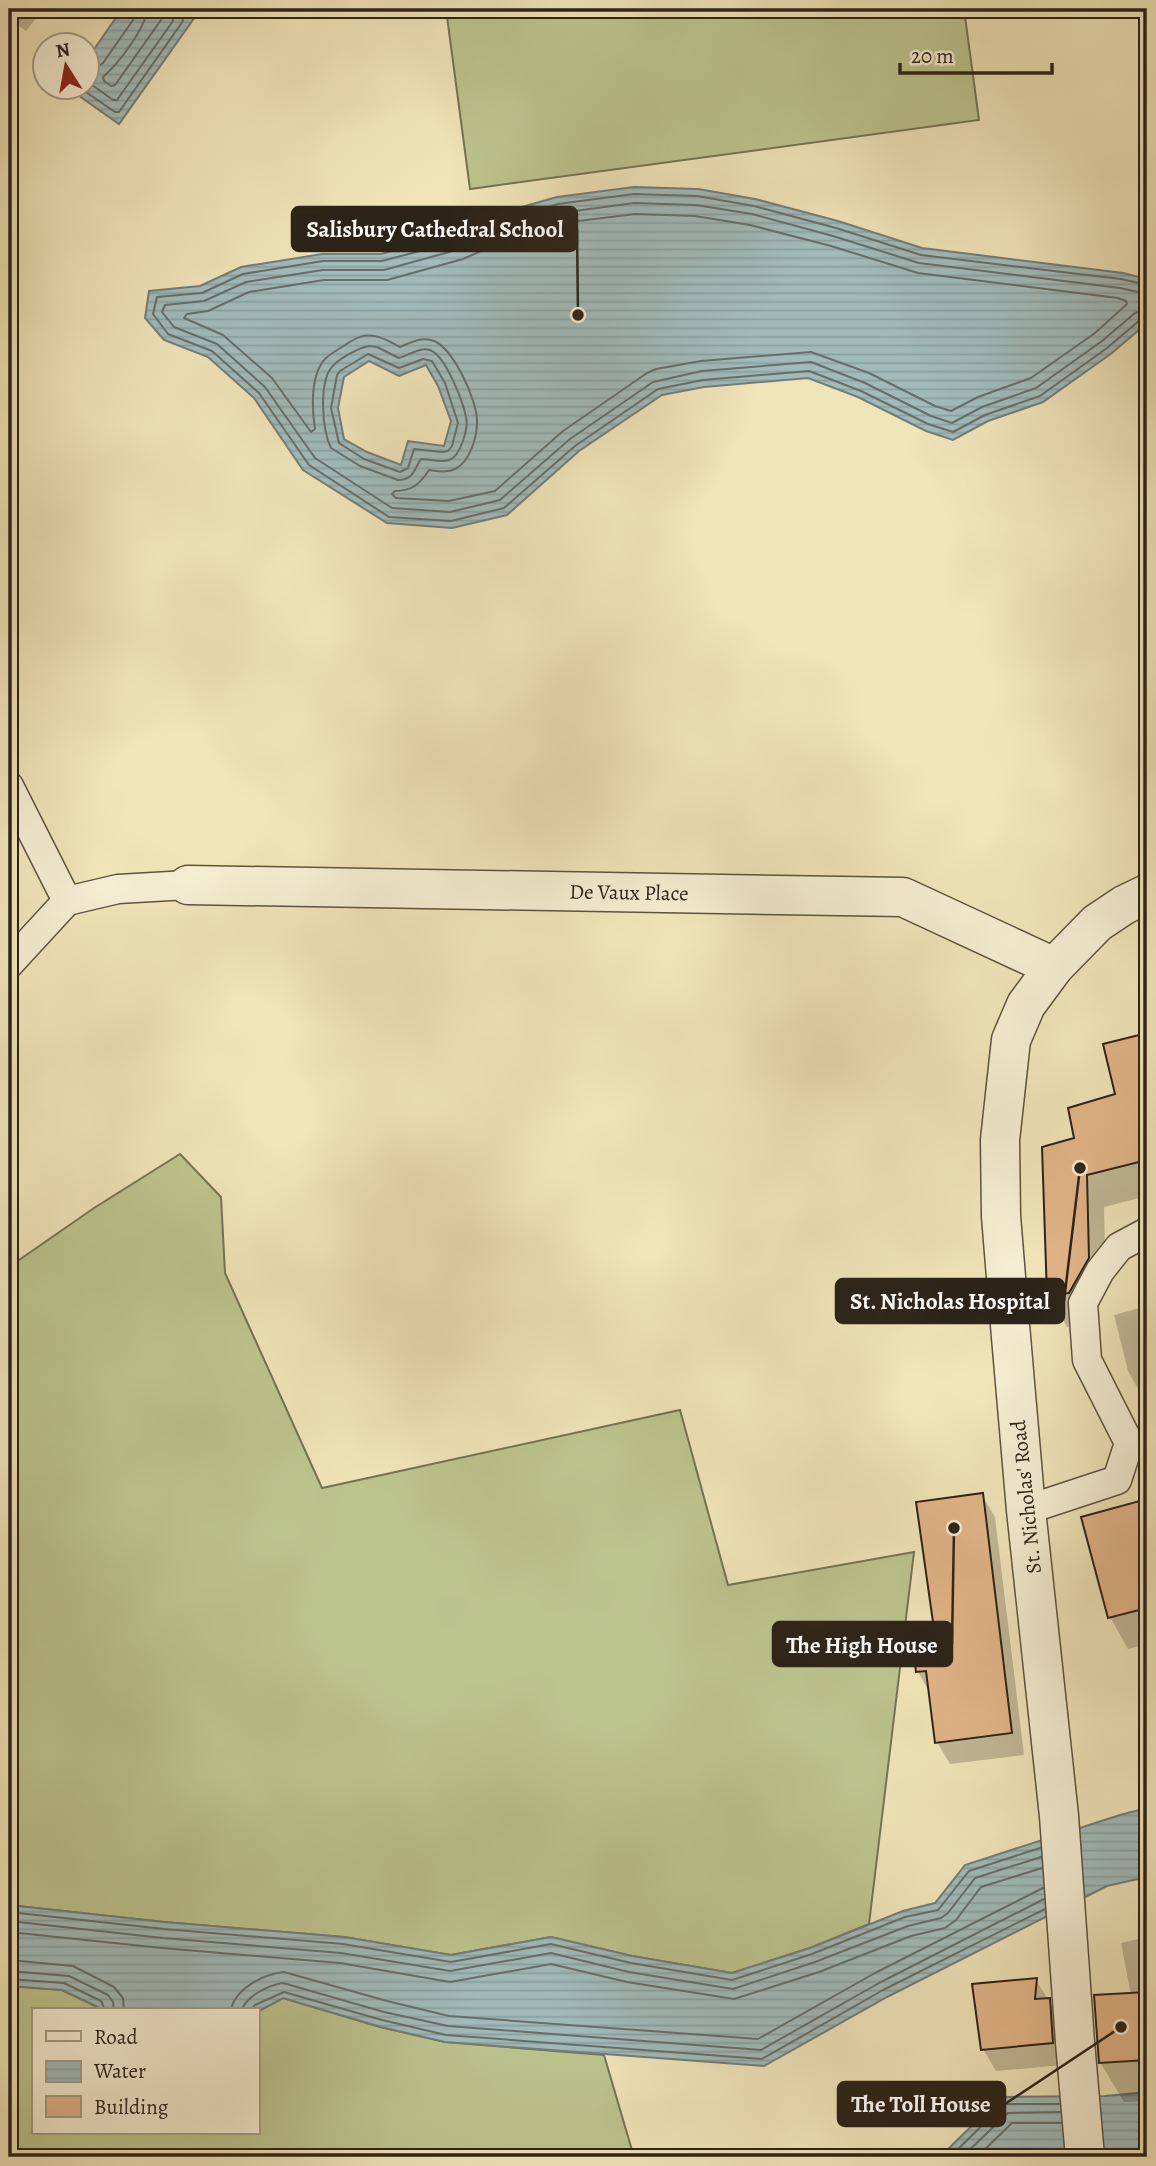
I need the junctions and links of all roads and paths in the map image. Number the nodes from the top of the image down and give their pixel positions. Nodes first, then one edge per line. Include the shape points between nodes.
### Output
1 (9, 786) edge
2 (188, 885) joint
3 (1147, 894) edge
4 (67, 901) junction
5 (9, 964) edge
6 (1054, 967) junction
7 (1147, 1231) edge
8 (1027, 1510) junction
9 (1085, 2157) edge

1 - 4 lane
2 - 4 lane via 118,889
2 - 6 street, De Vaux Place via 903,897
3 - 6 street, St. Nicholas' Road via 1097,923
4 - 5 lane
6 - 8 street, St. Nicholas' Road via 1026,1005 1011,1040 1000,1140 1002,1216
7 - 8 lane via 1119,1247 1083,1304 1087,1360 1129,1443 1118,1480
8 - 9 street, St. Nicholas' Road via 1059,1816

